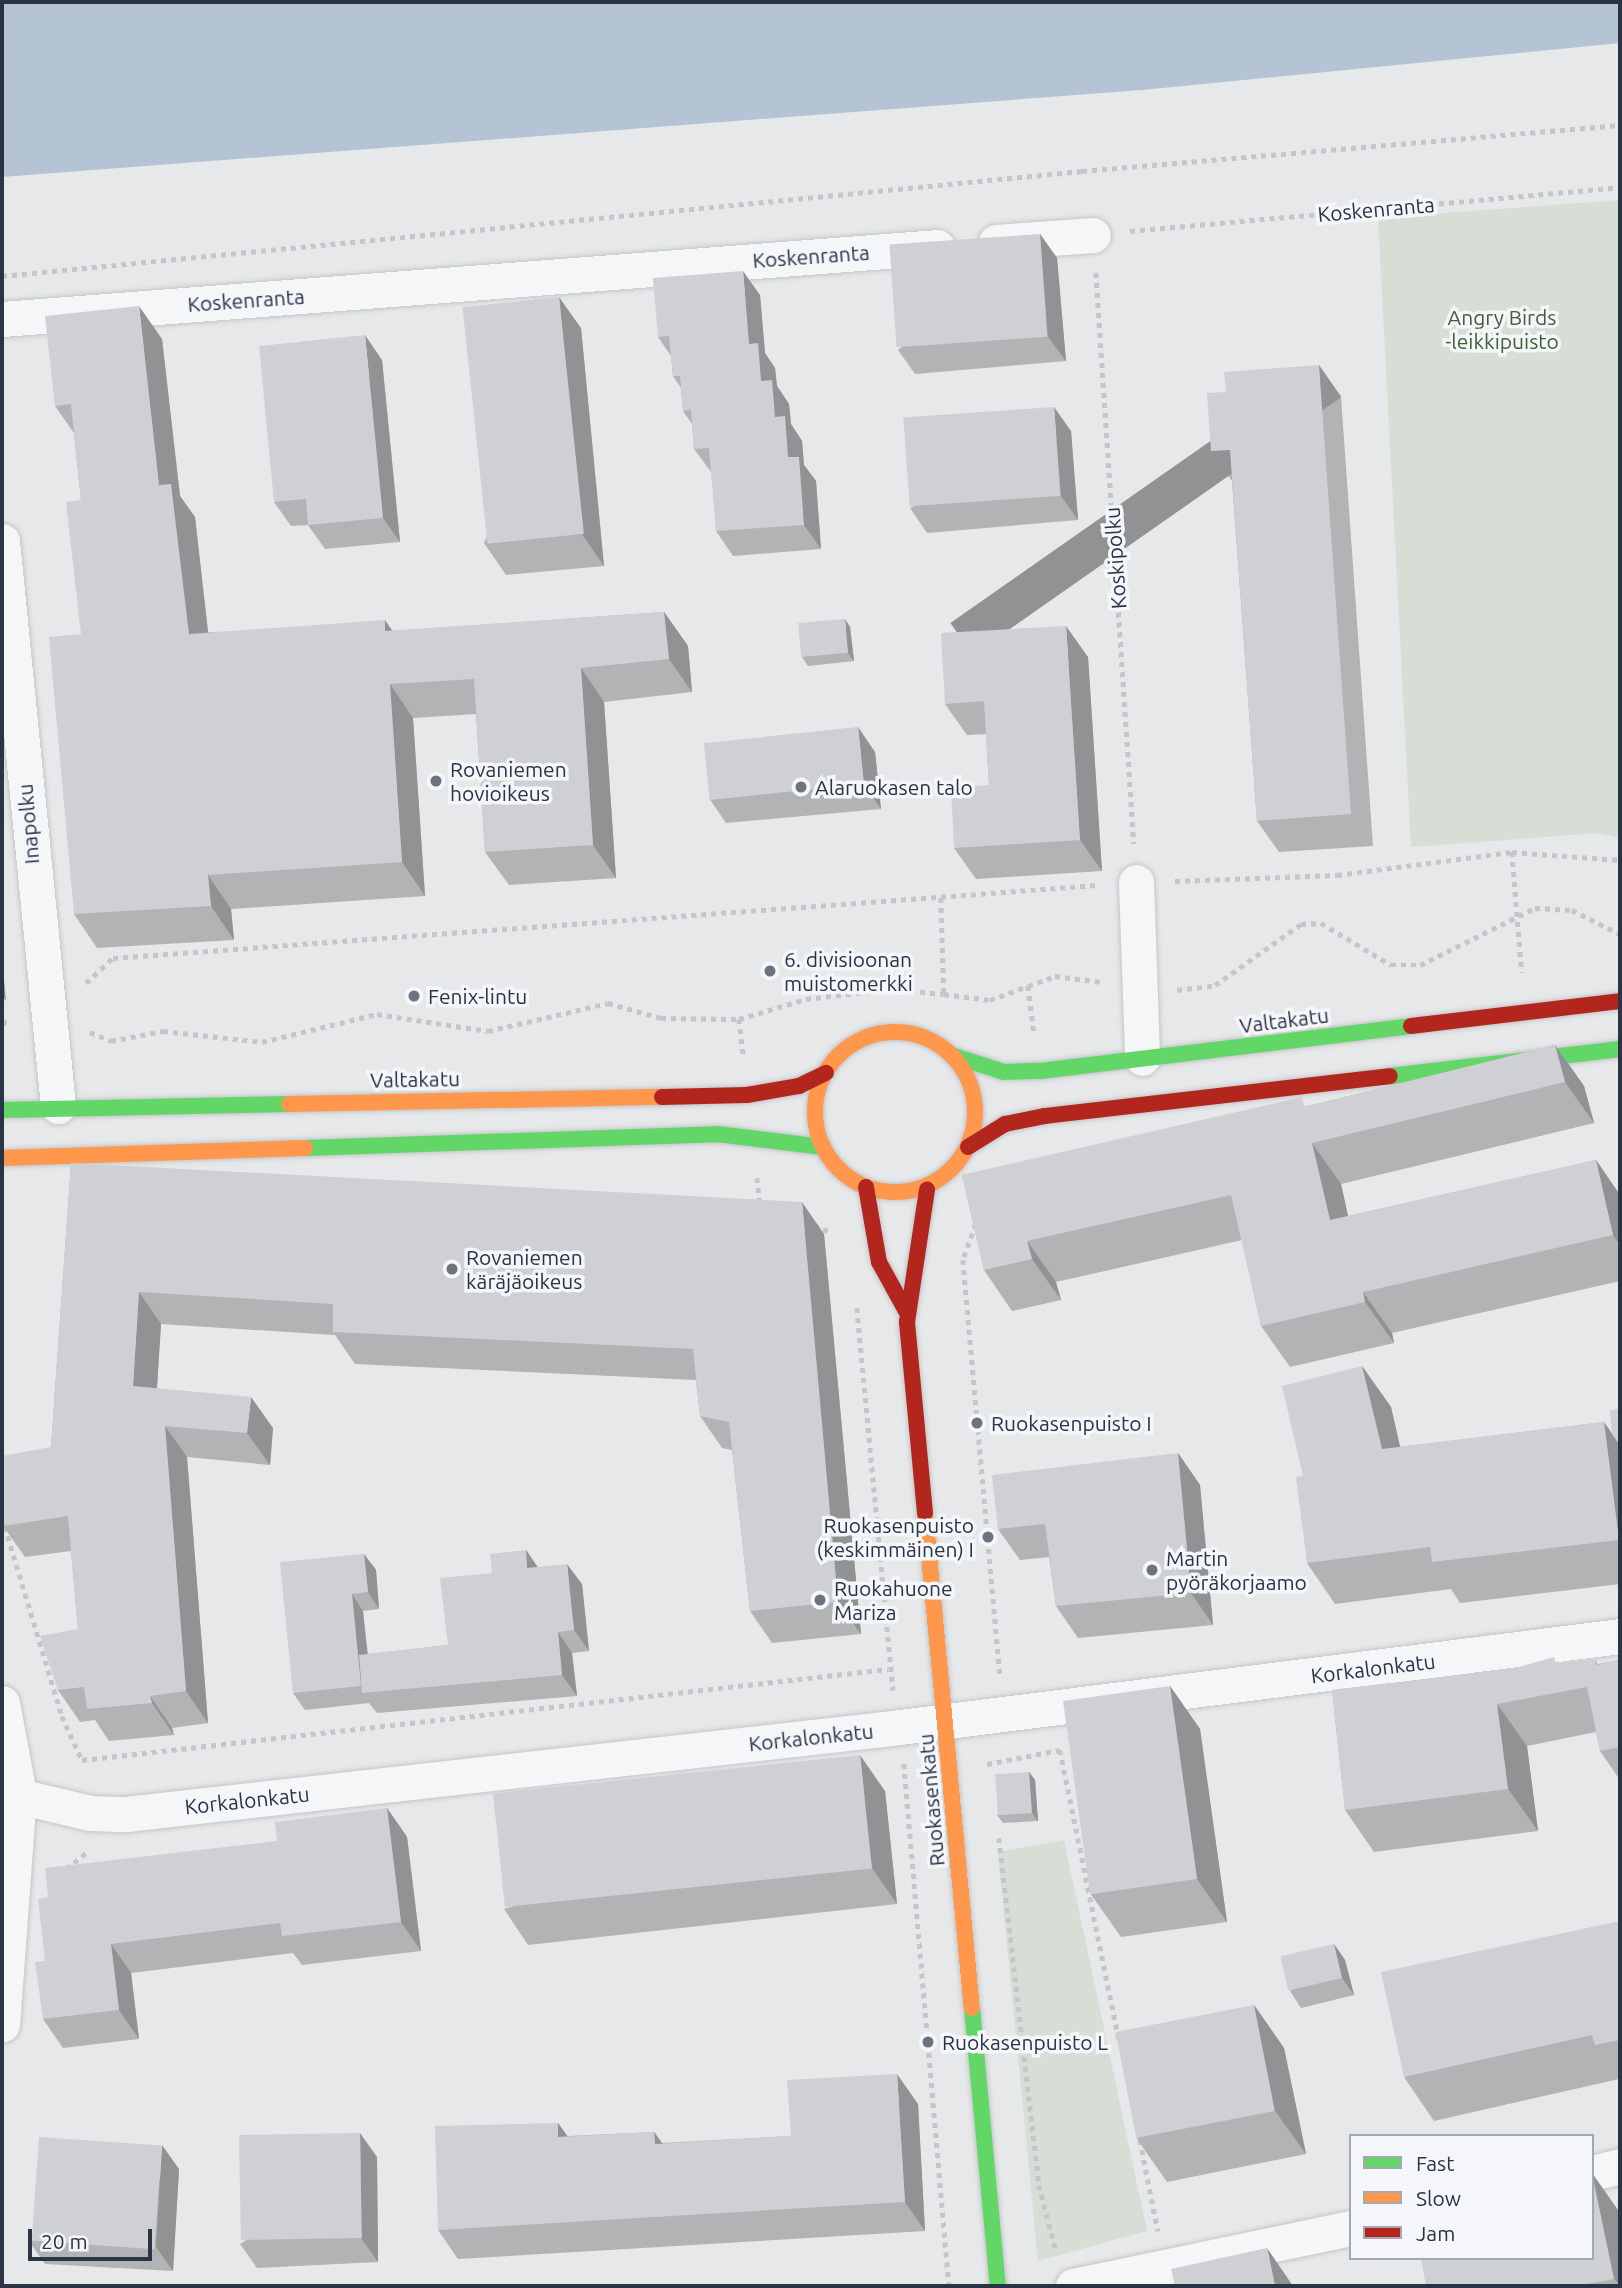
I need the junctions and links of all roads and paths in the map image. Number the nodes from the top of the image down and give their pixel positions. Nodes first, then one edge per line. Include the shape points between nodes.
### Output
1 (1620, 125) edge
2 (1620, 187) edge
3 (1093, 234) junction
4 (2, 276) edge
5 (2, 319) edge
6 (2, 541) edge
7 (1512, 852) junction
8 (1620, 860) edge
9 (1136, 882) junction
10 (941, 898) junction
11 (1517, 914) junction
12 (1620, 934) edge
13 (1524, 984) dead end
14 (1028, 986) junction
15 (1139, 987) junction
16 (944, 995) junction
17 (1620, 1001) edge
18 (47, 1014) junction
19 (740, 1019) junction
20 (1035, 1043) dead end
21 (1620, 1049) edge
22 (954, 1056) junction
23 (1142, 1058) junction
24 (745, 1065) dead end
25 (826, 1073) junction
26 (58, 1106) junction
27 (2, 1110) edge
28 (823, 1147) junction
29 (968, 1147) junction
30 (2, 1158) edge
31 (866, 1186) junction
32 (927, 1189) junction
33 (747, 1211) edge
34 (761, 1212) edge
35 (984, 1213) edge
36 (808, 1222) dead end
37 (839, 1243) dead end
38 (856, 1303) dead end
39 (906, 1311) junction
40 (2, 1517) edge
41 (1620, 1636) edge
42 (996, 1653) dead end
43 (888, 1669) junction
44 (2, 1703) edge
45 (946, 1721) junction
46 (900, 1727) junction
47 (987, 1774) dead end
48 (10, 1793) edge
49 (996, 1824) edge
50 (88, 1852) dead end
51 (58, 1881) edge
52 (2, 2024) edge
53 (1122, 2051) edge
54 (1138, 2133) edge
55 (1620, 2166) edge
56 (1594, 2172) edge
57 (1349, 2228) edge
58 (1166, 2270) junction
59 (1065, 2273) edge
60 (949, 2286) edge
61 (998, 2286) edge

1 - 4 path via 1068,172
2 - 3 path, Koskenranta
3 - 5 street, Koskenranta
3 - 9 path, Koskipolku
6 - 18 street, Inapolku
7 - 8 path
7 - 9 path via 1337,874
7 - 11 path
9 - 10 path
9 - 15 street
10 - 16 path
10 - 18 path via 113,957
11 - 12 path via 1553,906
11 - 13 path
11 - 15 path via 1420,965 1391,965 1321,923 1301,923 1216,985
14 - 15 path via 1055,976
14 - 16 path via 990,1000
14 - 20 path
15 - 23 street
16 - 19 path via 890,989 806,999
17 - 23 street, Valtakatu
18 - 19 path via 111,1041 163,1031 262,1042 377,1014 515,1030 608,1003 661,1018
18 - 26 street, Inapolku
19 - 24 path
21 - 29 street via 1045,1116 1005,1125
22 - 23 street, Valtakatu via 1004,1072
22 - 25 street via 926,1038 897,1030 859,1039
22 - 29 street via 975,1120
25 - 26 street, Valtakatu via 799,1086 747,1095
25 - 28 street via 815,1109
26 - 27 street, Valtakatu
28 - 30 street via 729,1134
28 - 31 street
29 - 32 street
31 - 32 street via 895,1194
31 - 39 street, Ruokasenkatu via 879,1262
32 - 39 street, Ruokasenkatu via 921,1261
33 - 34 path
35 - 42 path via 963,1260
36 - 37 path
38 - 43 path
39 - 45 street, Ruokasenkatu
40 - 43 path via 62,1716 82,1760
41 - 45 street, Korkalonkatu
43 - 46 path
44 - 48 street
45 - 46 street, Korkalonkatu
45 - 61 street, Ruokasenkatu
46 - 48 street, Korkalonkatu via 126,1814 90,1813
46 - 60 path
47 - 53 path via 988,1764 1060,1750
48 - 52 street
49 - 59 path via 1039,2185
50 - 51 path
54 - 58 path
55 - 56 street
57 - 58 street
58 - 59 street

